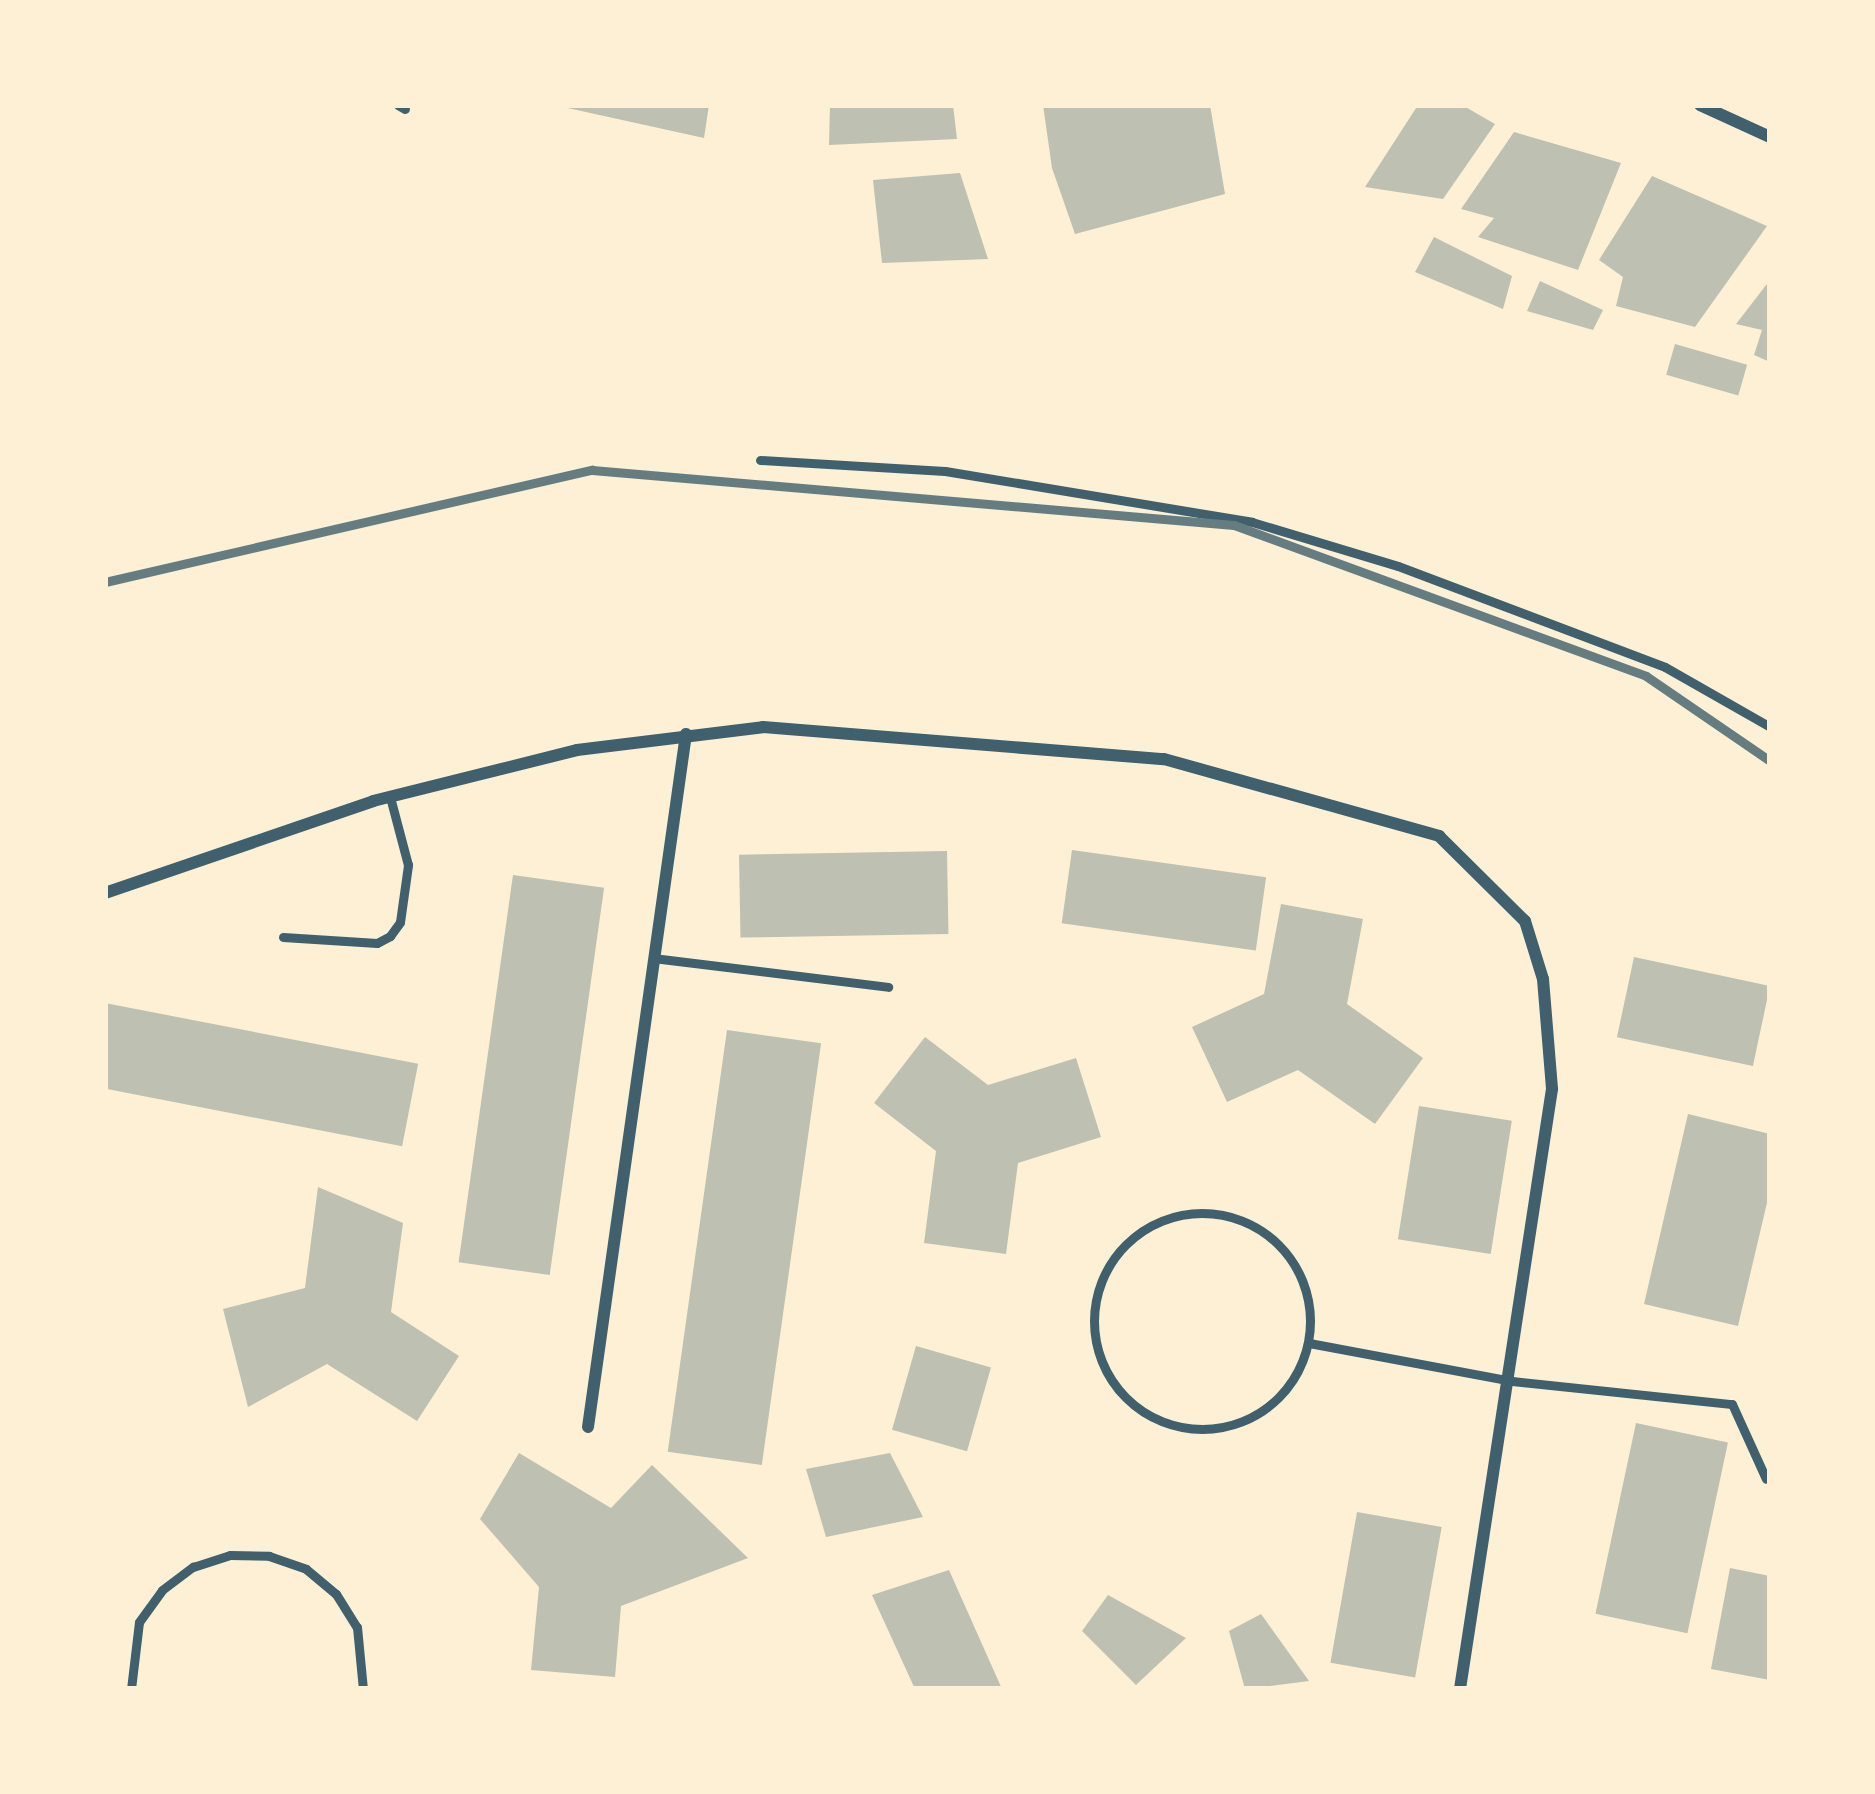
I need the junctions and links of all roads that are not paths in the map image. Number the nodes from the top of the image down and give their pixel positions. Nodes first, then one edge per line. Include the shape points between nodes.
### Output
1 (1700, 105) edge
2 (1770, 136) edge
3 (760, 460) dead end
4 (1770, 728) edge
5 (686, 734) junction
6 (390, 797) junction
7 (105, 893) edge
8 (283, 937) dead end
9 (653, 958) junction
10 (888, 987) dead end
11 (1309, 1343) junction
12 (1512, 1381) junction
13 (587, 1427) dead end
14 (1766, 1479) dead end
15 (131, 1689) edge
16 (363, 1689) edge
17 (1460, 1689) edge

1 - 2 street
3 - 4 lane via 945,471 1252,522 1398,566 1665,667
5 - 6 street via 577,750
5 - 9 street
5 - 12 street via 787,728 1164,759 1439,836 1525,921 1543,979 1552,1089
6 - 7 street
6 - 8 lane via 408,865 400,922 377,943
9 - 10 lane
9 - 13 street
11 - 11 lane via 1294,1378 1269,1406 1236,1424 1198,1430 1161,1422 1129,1402 1105,1372 1094,1298 1108,1263 1134,1235 1168,1217 1243,1220 1275,1240 1298,1270 1310,1306
11 - 12 lane
12 - 14 lane via 1732,1405
12 - 17 street
15 - 16 lane via 140,1622 161,1590 194,1567 230,1556 269,1556 306,1569 336,1594 357,1627

